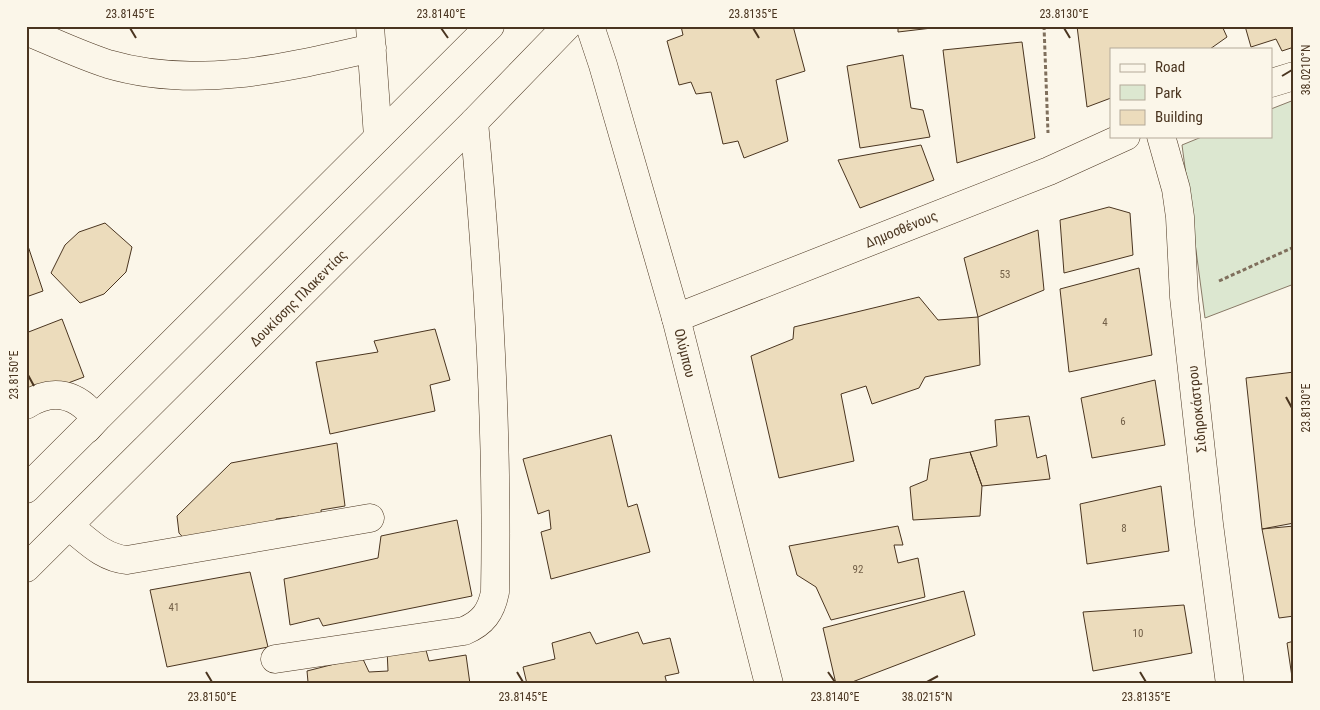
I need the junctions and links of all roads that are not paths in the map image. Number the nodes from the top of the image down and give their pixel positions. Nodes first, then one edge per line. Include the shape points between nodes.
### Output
1 (490, 26) edge
2 (567, 26) edge
3 (590, 26) edge
4 (26, 31) edge
5 (371, 37) edge
6 (1294, 76) edge
7 (1272, 83) edge
8 (474, 122) junction
9 (378, 137) junction
10 (1122, 138) edge
11 (1162, 138) edge
12 (676, 318) junction
13 (26, 405) edge
14 (87, 429) junction
15 (26, 490) edge
16 (370, 518) dead end
17 (70, 526) junction
18 (26, 568) edge
19 (275, 659) dead end
20 (769, 684) edge
21 (1230, 684) edge

1 - 9 street
2 - 8 street, Δουκίσσης Πλακεντίας
3 - 12 street, Ολύμπου
4 - 5 street via 108,64 181,76 226,76 282,69
5 - 9 street
6 - 7 street
8 - 17 street, Δουκίσσης Πλακεντίας
8 - 19 street via 494,379 497,499 492,607 477,626 464,631
9 - 14 street
10 - 12 street, Δημοσθένους via 1049,171
11 - 21 street, Σιδηροκάστρου via 1180,217 1184,297
12 - 20 street, Ολύμπου
13 - 14 street via 42,398 68,396 81,402 96,419
14 - 15 street
16 - 17 street via 127,560 102,553
17 - 18 street, Δουκίσσης Πλακεντίας

